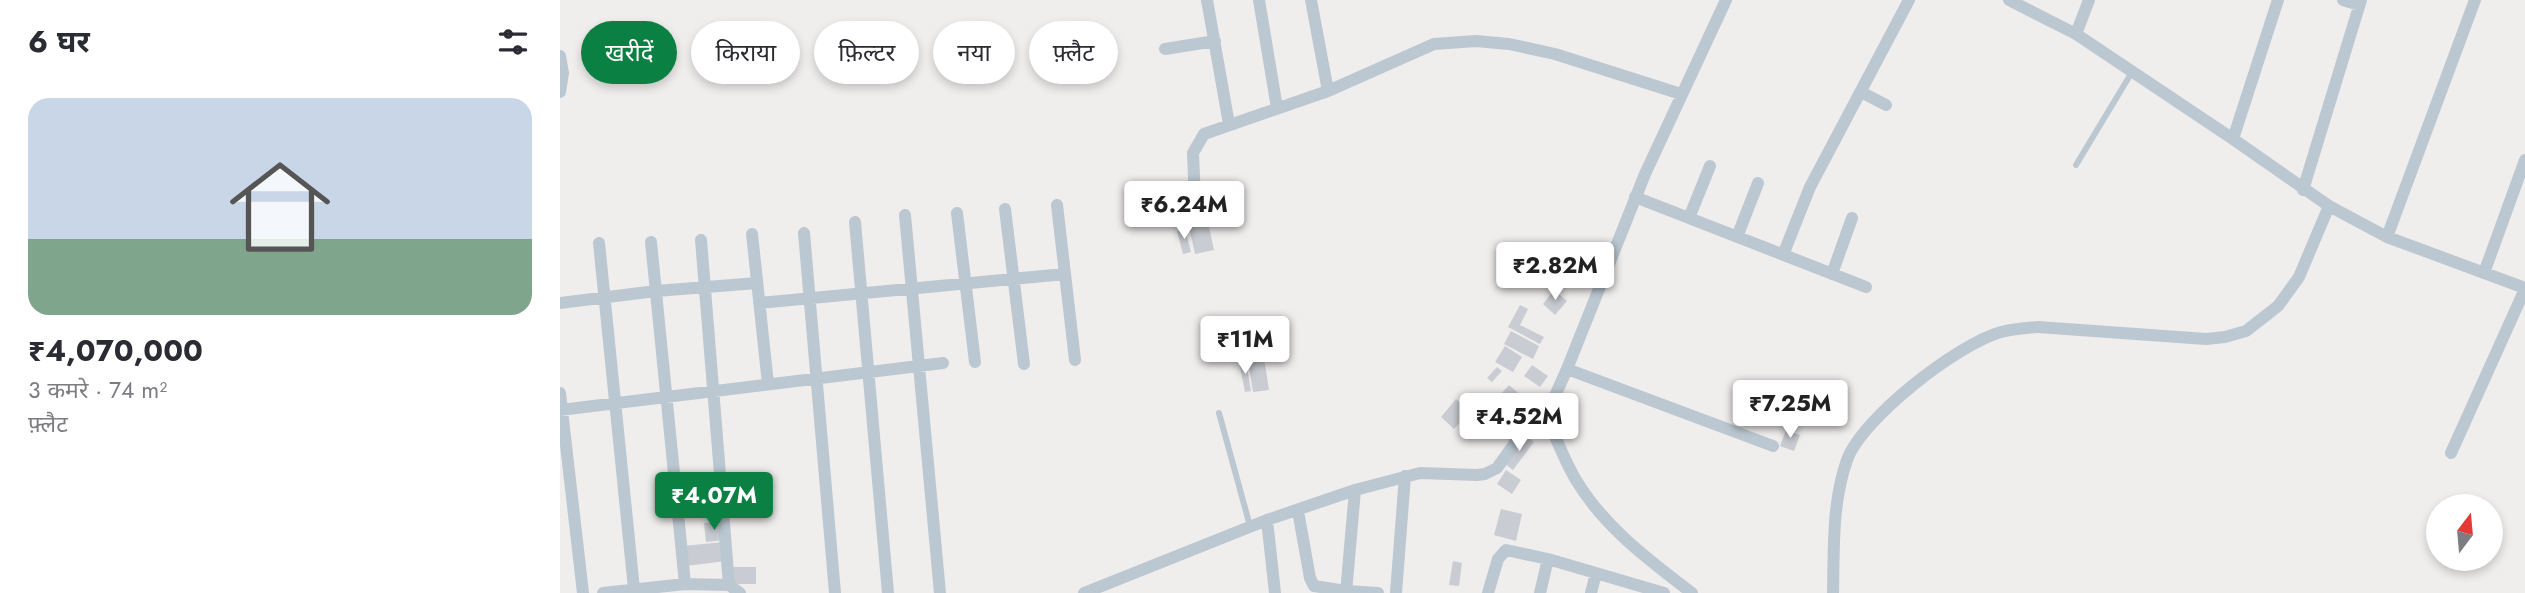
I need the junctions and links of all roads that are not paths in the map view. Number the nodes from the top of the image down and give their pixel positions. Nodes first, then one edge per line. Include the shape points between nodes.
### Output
1 (1207, 0) edge
2 (1259, 0) edge
3 (1311, 0) edge
4 (1726, 0) edge
5 (1909, 0) edge
6 (2009, 0) edge
7 (2089, 0) edge
8 (2278, 0) edge
9 (2343, 0) edge
10 (2475, 0) edge
11 (2360, 3) edge
12 (2076, 34) junction
13 (1214, 41) junction
14 (1165, 49) dead end
15 (560, 56) edge
16 (2132, 72) junction
17 (1328, 91) junction
18 (560, 92) edge
19 (1861, 92) junction
20 (1681, 94) junction
21 (1886, 105) dead end
22 (1277, 108) junction
23 (1230, 124) junction
24 (2233, 139) junction
25 (2525, 160) edge
26 (2076, 165) dead end
27 (1710, 166) dead end
28 (1758, 183) dead end
29 (2303, 190) junction
30 (1635, 197) junction
31 (1195, 200) dead end
32 (1057, 205) dead end
33 (2329, 206) junction
34 (1005, 209) dead end
35 (957, 213) dead end
36 (905, 215) dead end
37 (1689, 218) junction
38 (1852, 218) dead end
39 (855, 222) dead end
40 (804, 233) dead end
41 (752, 234) dead end
42 (1737, 237) junction
43 (2387, 237) junction
44 (701, 240) dead end
45 (651, 242) dead end
46 (599, 243) dead end
47 (1783, 255) junction
48 (2484, 273) junction
49 (1065, 274) junction
50 (1832, 274) junction
51 (1014, 279) junction
52 (757, 283) junction
53 (966, 283) junction
54 (706, 286) junction
55 (1866, 287) dead end
56 (912, 288) junction
57 (2525, 289) edge
58 (656, 291) junction
59 (861, 293) junction
60 (605, 297) junction
61 (810, 298) junction
62 (560, 303) edge
63 (759, 303) junction
64 (1075, 360) dead end
65 (975, 362) dead end
66 (943, 363) dead end
67 (1024, 364) dead end
68 (919, 366) junction
69 (1567, 369) junction
70 (868, 372) junction
71 (817, 378) junction
72 (768, 384) junction
73 (713, 392) junction
74 (560, 393) edge
75 (665, 397) junction
76 (615, 403) junction
77 (561, 410) edge
78 (1219, 413) dead end
79 (1546, 416) junction
80 (1773, 446) dead end
81 (2451, 453) dead end
82 (1405, 476) junction
83 (1355, 490) junction
84 (565, 491) edge
85 (1298, 511) junction
86 (1267, 520) junction
87 (1251, 527) junction
88 (1548, 559) junction
89 (1596, 573) junction
90 (685, 584) junction
91 (634, 589) junction
92 (735, 589) edge
93 (1645, 590) edge
94 (1346, 592) edge
95 (583, 593) edge
96 (603, 593) edge
97 (835, 593) edge
98 (887, 593) edge
99 (940, 593) edge
100 (1084, 593) edge
101 (1275, 593) edge
102 (1378, 593) edge
103 (1396, 593) edge
104 (1489, 593) edge
105 (1540, 593) edge
106 (1591, 593) edge
107 (1664, 593) edge
108 (1692, 593) edge
109 (1833, 593) edge

1 - 13 street
2 - 22 street
3 - 17 street
4 - 20 street
5 - 19 street
6 - 12 street
7 - 12 street
8 - 24 street
9 - 11 street
10 - 43 street
11 - 29 street
12 - 16 street
13 - 14 street
13 - 23 street
15 - 18 street
16 - 24 street
16 - 26 lane
17 - 20 street via 1434,44 1475,41 1555,54
17 - 22 street
19 - 21 street
19 - 47 street via 1810,187
20 - 30 street
22 - 23 street
23 - 31 street via 1204,134 1197,142 1192,163
24 - 29 street
25 - 48 street
27 - 37 street
28 - 42 street
29 - 33 street
30 - 37 street
30 - 69 street
32 - 49 street
33 - 43 street
33 - 109 street via 2292,289 2246,331 2206,339 2017,329 1975,343 1918,380 1865,431 1848,457 1836,502
34 - 51 street
35 - 53 street
36 - 56 street
37 - 42 street
38 - 50 street
39 - 59 street
40 - 61 street
41 - 52 street
42 - 47 street
43 - 48 street
44 - 54 street
45 - 58 street
46 - 60 street
47 - 50 street
48 - 57 street
49 - 51 street
49 - 64 street
50 - 55 street
51 - 53 street
51 - 67 street
52 - 54 street
52 - 63 street
53 - 56 street
53 - 65 street
54 - 58 street
54 - 73 street
56 - 59 street
56 - 68 street
57 - 81 street
58 - 60 street
58 - 75 street
59 - 61 street
59 - 70 street
60 - 62 street
60 - 76 street
61 - 63 street
61 - 71 street
63 - 72 street
66 - 68 street
68 - 70 street
68 - 99 street
69 - 79 street
69 - 80 street
70 - 71 street
70 - 98 street
71 - 72 street
71 - 97 street
72 - 73 street
73 - 75 street
73 - 92 street
74 - 77 street
75 - 76 street
75 - 90 street
76 - 77 street
76 - 91 street
77 - 84 street
78 - 87 lane
79 - 82 street via 1520,436 1491,472
79 - 108 street via 1574,478 1595,507 1635,550
82 - 83 street
82 - 103 street
83 - 85 street
83 - 94 street
84 - 95 street
85 - 86 street
85 - 94 street via 1314,586
86 - 87 street
86 - 101 street
87 - 100 street
88 - 89 street
88 - 104 street via 1506,550 1498,559
88 - 105 street
89 - 93 street
89 - 106 street
90 - 91 street
90 - 92 street
91 - 96 street
93 - 107 street
94 - 102 street

